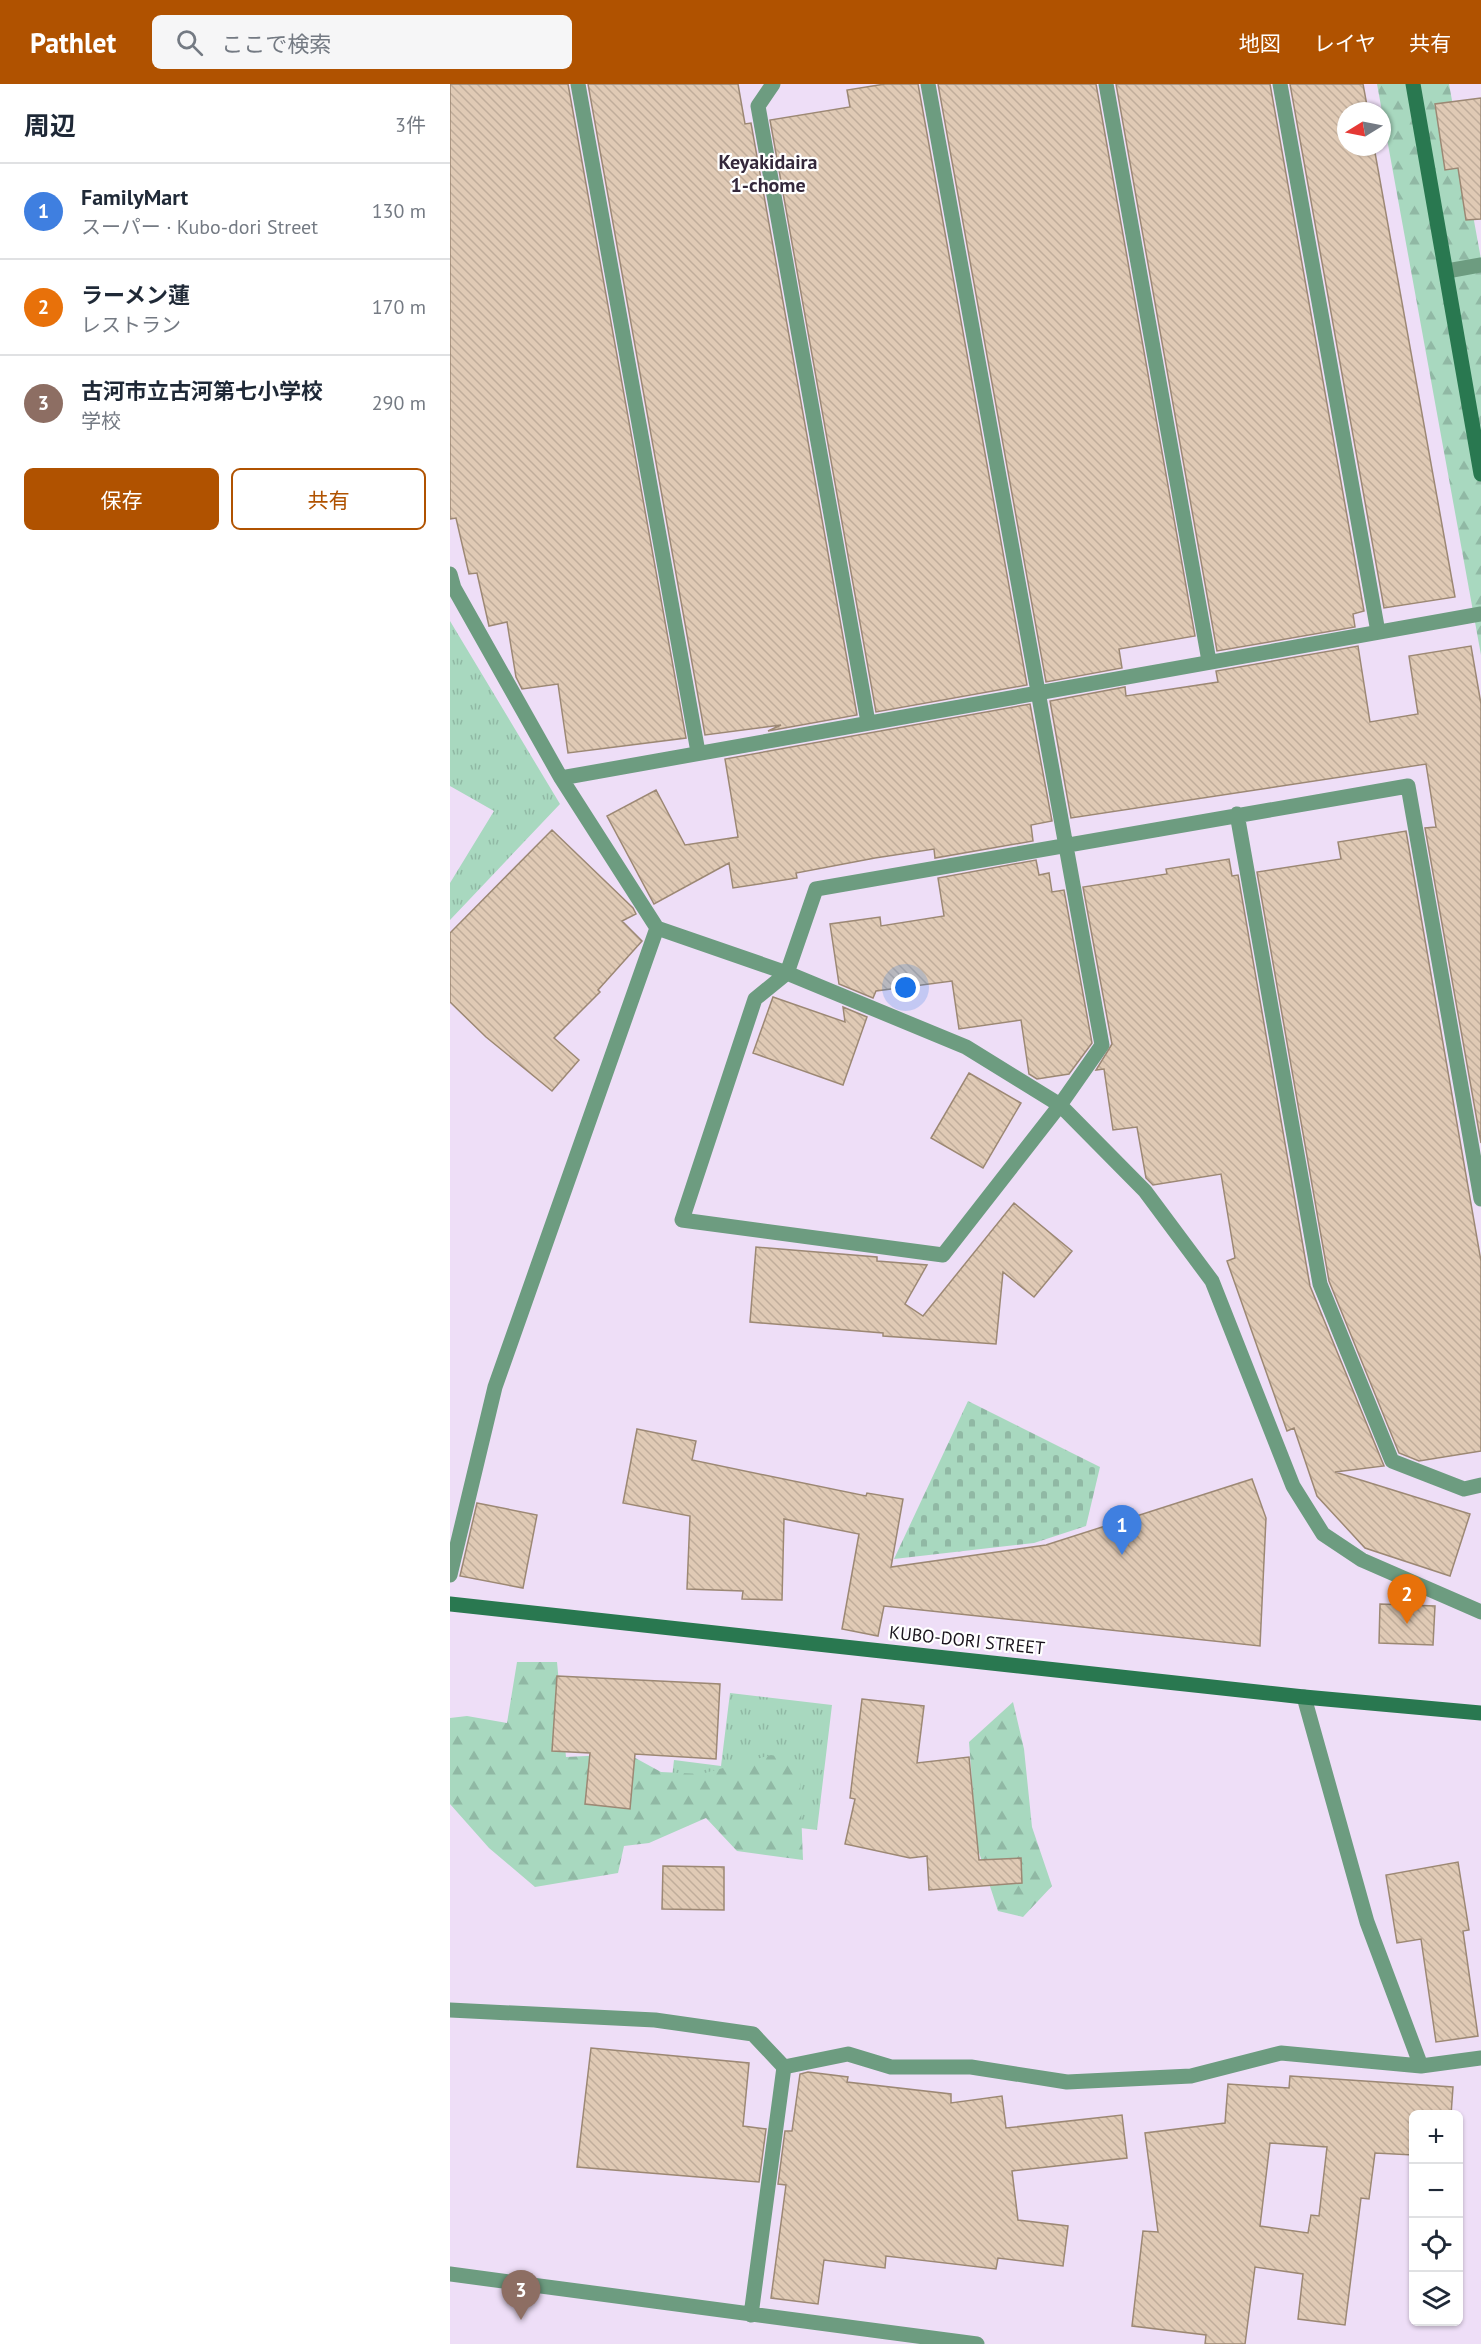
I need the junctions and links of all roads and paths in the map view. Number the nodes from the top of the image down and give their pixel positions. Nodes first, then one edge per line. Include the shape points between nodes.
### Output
1 (578, 84) edge
2 (773, 84) edge
3 (928, 84) edge
4 (1106, 84) edge
5 (1280, 84) edge
6 (1413, 84) edge
7 (1481, 266) edge
8 (1447, 271) junction
9 (1481, 474) edge
10 (450, 574) edge
11 (1481, 614) edge
12 (1378, 632) junction
13 (1209, 661) junction
14 (1036, 693) junction
15 (868, 722) junction
16 (698, 752) junction
17 (561, 778) junction
18 (1237, 814) junction
19 (1066, 846) junction
20 (657, 928) junction
21 (788, 973) junction
22 (1060, 1105) junction
23 (1481, 1199) edge
24 (1481, 1485) edge
25 (450, 1575) edge
26 (450, 1604) edge
27 (1481, 1612) edge
28 (1304, 1696) junction
29 (1481, 1713) edge
30 (450, 2010) edge
31 (1481, 2058) edge
32 (1421, 2066) junction
33 (784, 2067) junction
34 (450, 2274) edge
35 (751, 2315) junction
36 (977, 2344) edge

1 - 16 street
2 - 15 street via 758,106
3 - 14 street
4 - 13 street
5 - 12 street
6 - 8 street
7 - 8 street
8 - 9 street
10 - 17 street via 454,588
11 - 12 street
12 - 13 street
13 - 14 street
14 - 15 street
14 - 19 street
15 - 16 street
16 - 17 street
17 - 20 street
18 - 19 street
18 - 23 street via 1407,786
18 - 24 street via 1320,1284 1392,1461 1464,1489
19 - 21 street via 816,888
19 - 22 street via 1102,1045
20 - 21 street
20 - 25 street via 495,1387
21 - 22 street via 966,1047
21 - 22 street via 755,999 682,1220 943,1255
22 - 27 street via 1145,1191 1212,1281 1293,1486 1323,1534 1362,1560
26 - 28 street, KUBO-DORI STREET
28 - 29 street, KUBO-DORI STREET
28 - 32 street via 1367,1922
30 - 33 street via 655,2020 753,2034
31 - 32 street
32 - 33 street via 1281,2053 1191,2076 1067,2082 971,2067 891,2067 848,2054
33 - 35 street
34 - 35 street
35 - 36 street

